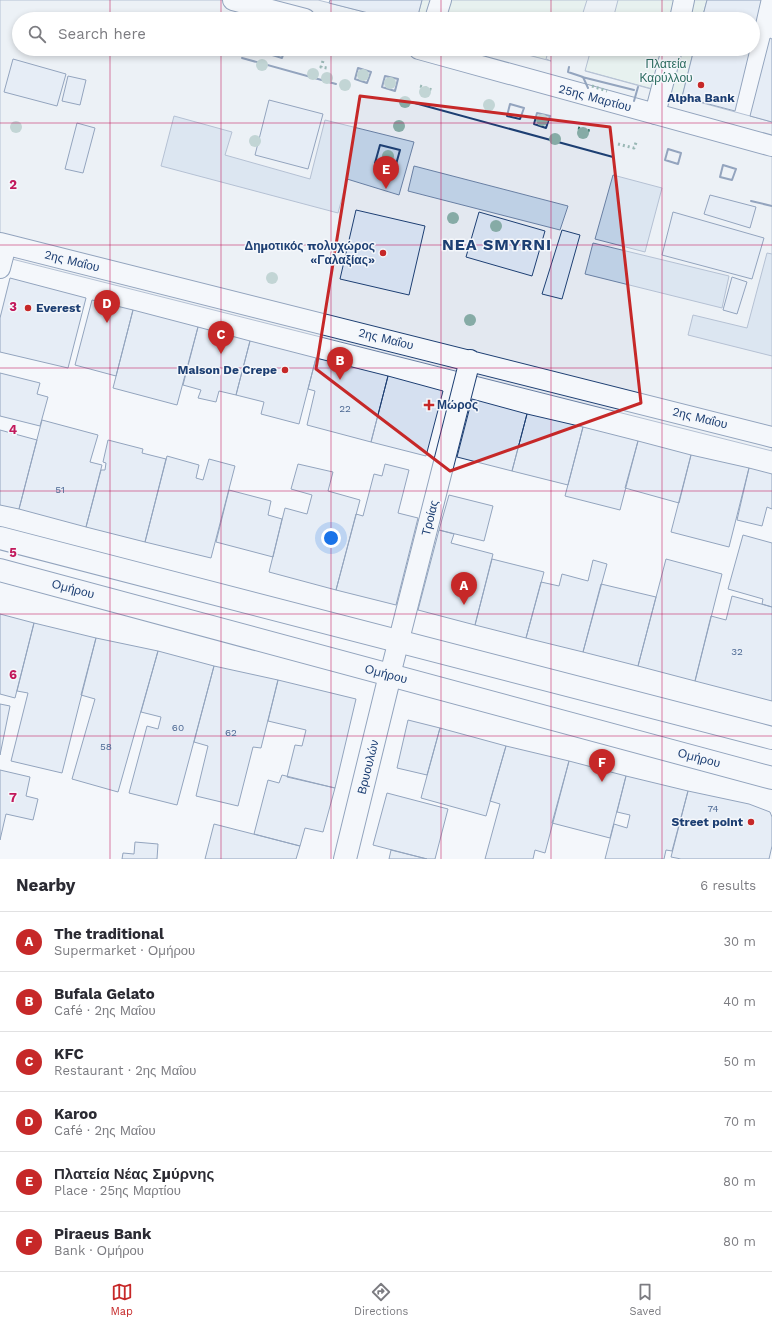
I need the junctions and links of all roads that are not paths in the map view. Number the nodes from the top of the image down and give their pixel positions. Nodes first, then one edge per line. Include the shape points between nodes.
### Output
1 (233, 0) edge
2 (441, 0) edge
3 (684, 0) edge
4 (278, 12) edge
5 (437, 12) edge
6 (681, 12) edge
7 (446, 56) edge
8 (670, 56) edge
9 (655, 114) junction
10 (772, 146) edge
11 (3, 244) edge
12 (0, 268) edge
13 (470, 360) junction
14 (772, 436) edge
15 (0, 538) edge
16 (0, 570) edge
17 (398, 641) junction
18 (390, 675) junction
19 (772, 738) edge
20 (772, 778) edge
21 (345, 859) edge

1 - 4 street
2 - 5 street
3 - 6 street
7 - 9 street, 25ης Μαρτίου
8 - 9 street
9 - 10 street, 25ης Μαρτίου
11 - 12 street
11 - 13 street, 2ης Μαΐου
13 - 14 street, 2ης Μαΐου
13 - 17 street, Τροίας
15 - 17 street
16 - 18 street, Ομήρου
17 - 18 street, Τροίας
17 - 19 street
18 - 20 street, Ομήρου
18 - 21 street, Βρυουλών

